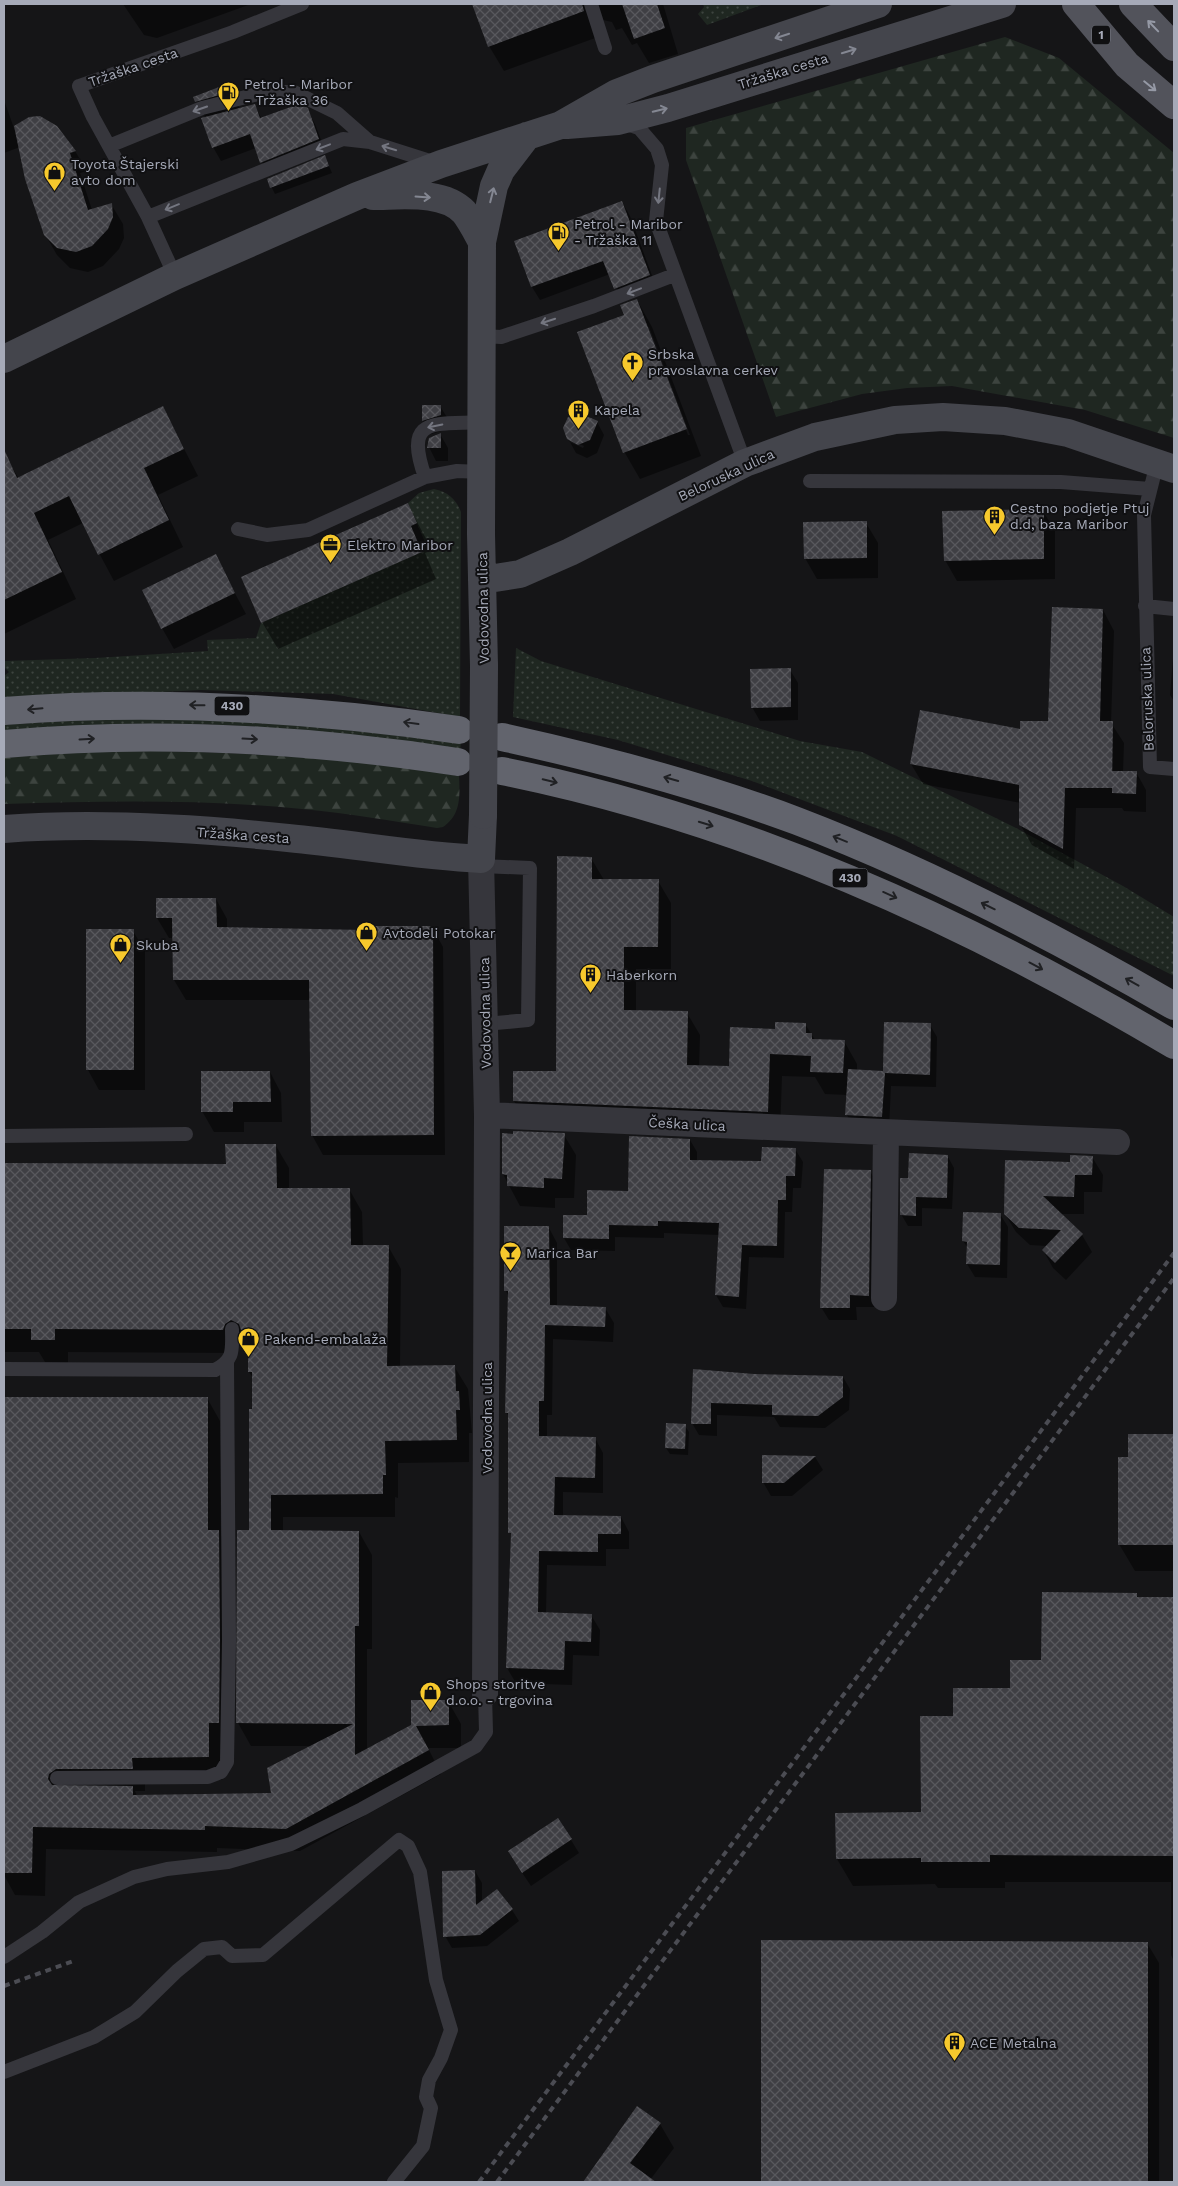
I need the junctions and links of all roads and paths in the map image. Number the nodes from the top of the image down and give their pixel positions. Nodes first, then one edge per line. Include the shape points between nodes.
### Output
1 (302, 4) edge
2 (591, 4) edge
3 (878, 4) edge
4 (1002, 4) edge
5 (1076, 4) edge
6 (1133, 4) edge
7 (1174, 47) edge
8 (605, 48) dead end
9 (1174, 105) edge
10 (618, 121) junction
11 (561, 125) junction
12 (526, 136) junction
13 (370, 142) junction
14 (109, 146) junction
15 (441, 164) junction
16 (357, 196) junction
17 (148, 217) junction
18 (482, 242) junction
19 (175, 276) junction
20 (674, 276) junction
21 (483, 336) junction
22 (4, 359) edge
23 (483, 422) junction
24 (744, 463) junction
25 (482, 472) junction
26 (1160, 474) edge
27 (425, 477) junction
28 (810, 481) dead end
29 (238, 529) dead end
30 (482, 580) junction
31 (1145, 606) junction
32 (1174, 609) edge
33 (4, 712) edge
34 (459, 730) dead end
35 (502, 737) dead end
36 (4, 744) edge
37 (458, 762) dead end
38 (1174, 769) edge
39 (502, 771) dead end
40 (4, 829) edge
41 (481, 862) junction
42 (1174, 1006) edge
43 (485, 1024) junction
44 (1174, 1045) edge
45 (487, 1115) junction
46 (886, 1133) junction
47 (186, 1134) dead end
48 (4, 1136) edge
49 (1117, 1142) dead end
50 (884, 1298) dead end
51 (232, 1328) dead end
52 (227, 1363) junction
53 (4, 1369) edge
54 (485, 1694) joint
55 (57, 1778) dead end
56 (4, 1957) edge
57 (4, 2072) edge
58 (394, 2182) edge

1 - 14 lane, Tržaška cesta via 233,32 78,86
2 - 8 lane
3 -> 11 street, Tržaška cesta via 653,79 617,93
10 -> 4 street, Tržaška cesta
5 -> 9 main road, 1 via 1127,65
7 -> 6 main road
10 - 11 street, Tržaška cesta
10 -> 20 lane via 639,128 657,149 662,165 656,221
11 - 12 street, Tržaška cesta
12 - 15 street, Tržaška cesta
18 -> 12 street, Vodovodna ulica via 494,186 501,170
13 -> 14 lane via 337,113 294,92 266,92 202,108
15 -> 13 lane
13 -> 17 lane via 343,139
14 - 17 lane, Tržaška cesta
15 - 16 street, Tržaška cesta
16 -> 18 street via 446,200 463,212
16 - 19 street, Tržaška cesta
17 - 19 lane, Tržaška cesta
18 - 21 street, Vodovodna ulica
19 - 22 street, Tržaška cesta
20 -> 21 lane via 501,337
20 - 24 lane
21 - 23 street, Vodovodna ulica
23 - 25 street, Vodovodna ulica
23 -> 27 lane via 431,425 421,431 416,442
24 - 26 street, Beloruska ulica via 831,433 895,420 943,417 1005,420 1068,433
24 - 30 street, Beloruska ulica via 570,552 520,574
25 - 27 lane via 457,471
25 - 30 street, Vodovodna ulica
26 - 28 lane via 1061,482
26 - 31 lane, Beloruska ulica via 1144,515
27 - 29 lane via 308,530 267,535
30 - 41 street, Vodovodna ulica, bridge
31 - 32 lane
31 - 38 lane, Beloruska ulica via 1150,767
34 -> 33 highway, 430 via 322,712 196,705 123,705
42 -> 35 highway, 430 via 990,906 797,822 676,781
36 -> 37 highway via 147,736 210,737 337,746
39 -> 44 highway, 430 via 647,806 736,834 838,872 1019,957
40 - 41 street, Tržaška cesta via 137,827 288,838
41 - 43 street, Vodovodna ulica
41 - 43 lane via 530,868 528,1020
43 - 45 street, Vodovodna ulica
45 - 46 street, Češka ulica
45 - 54 street, Vodovodna ulica
46 - 49 street, Češka ulica
46 - 50 street
47 - 48 lane
51 - 52 lane via 232,1352
52 - 53 lane via 215,1370
52 - 55 lane via 227,1762 221,1772 208,1778
54 - 56 lane via 486,1732 476,1746 362,1809 291,1844 228,1862 168,1868 134,1877 79,1902
57 - 58 lane via 94,2037 127,2017 204,1949 222,1947 232,1956 263,1955 399,1840 408,1846 420,1872 436,1980 451,2030 441,2058 428,2080 426,2097 431,2108 423,2146

